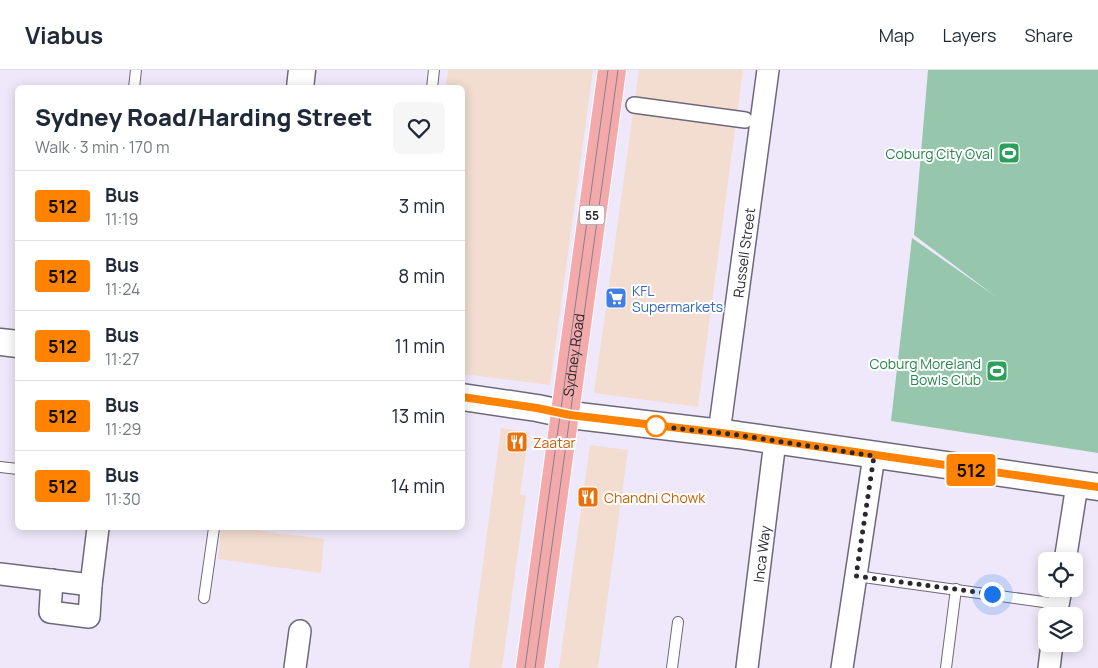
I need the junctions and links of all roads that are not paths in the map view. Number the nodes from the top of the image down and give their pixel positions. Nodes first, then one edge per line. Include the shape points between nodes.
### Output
1 (136, 70) edge
2 (302, 70) edge
3 (434, 70) edge
4 (612, 70) edge
5 (768, 70) edge
6 (134, 85) edge
7 (300, 85) edge
8 (432, 85) edge
9 (634, 105) dead end
10 (745, 120) dead end
11 (0, 342) edge
12 (15, 344) edge
13 (465, 398) edge
14 (566, 414) junction
15 (719, 433) junction
16 (774, 441) junction
17 (874, 456) junction
18 (0, 467) edge
19 (15, 469) edge
20 (1088, 486) edge
21 (98, 530) edge
22 (214, 530) edge
23 (1068, 552) edge
24 (0, 574) edge
25 (856, 576) junction
26 (52, 580) junction
27 (91, 585) junction
28 (956, 589) junction
29 (204, 598) dead end
30 (1058, 603) edge
31 (678, 622) dead end
32 (300, 631) dead end
33 (1051, 652) edge
34 (295, 668) edge
35 (530, 668) edge
36 (672, 668) edge
37 (747, 668) edge
38 (842, 668) edge
39 (946, 668) edge
40 (1049, 668) edge

1 - 6 lane
2 - 7 street
3 - 8 lane
4 - 14 highway, Sydney Road / 55
5 - 15 street, Russell Street
9 - 10 street
11 - 12 street
13 - 14 street
14 - 15 street
14 - 35 highway, Sydney Road / 55
15 - 16 street
16 - 17 street
16 - 37 street, Inca Way
17 - 20 street
17 - 25 street
18 - 19 lane
20 - 23 street
21 - 27 street
22 - 29 lane
24 - 26 street
25 - 28 lane
25 - 38 street
26 - 27 street
26 - 27 street via 50,612 89,617
28 - 30 lane
28 - 39 lane
31 - 36 lane
32 - 34 street
33 - 40 street

